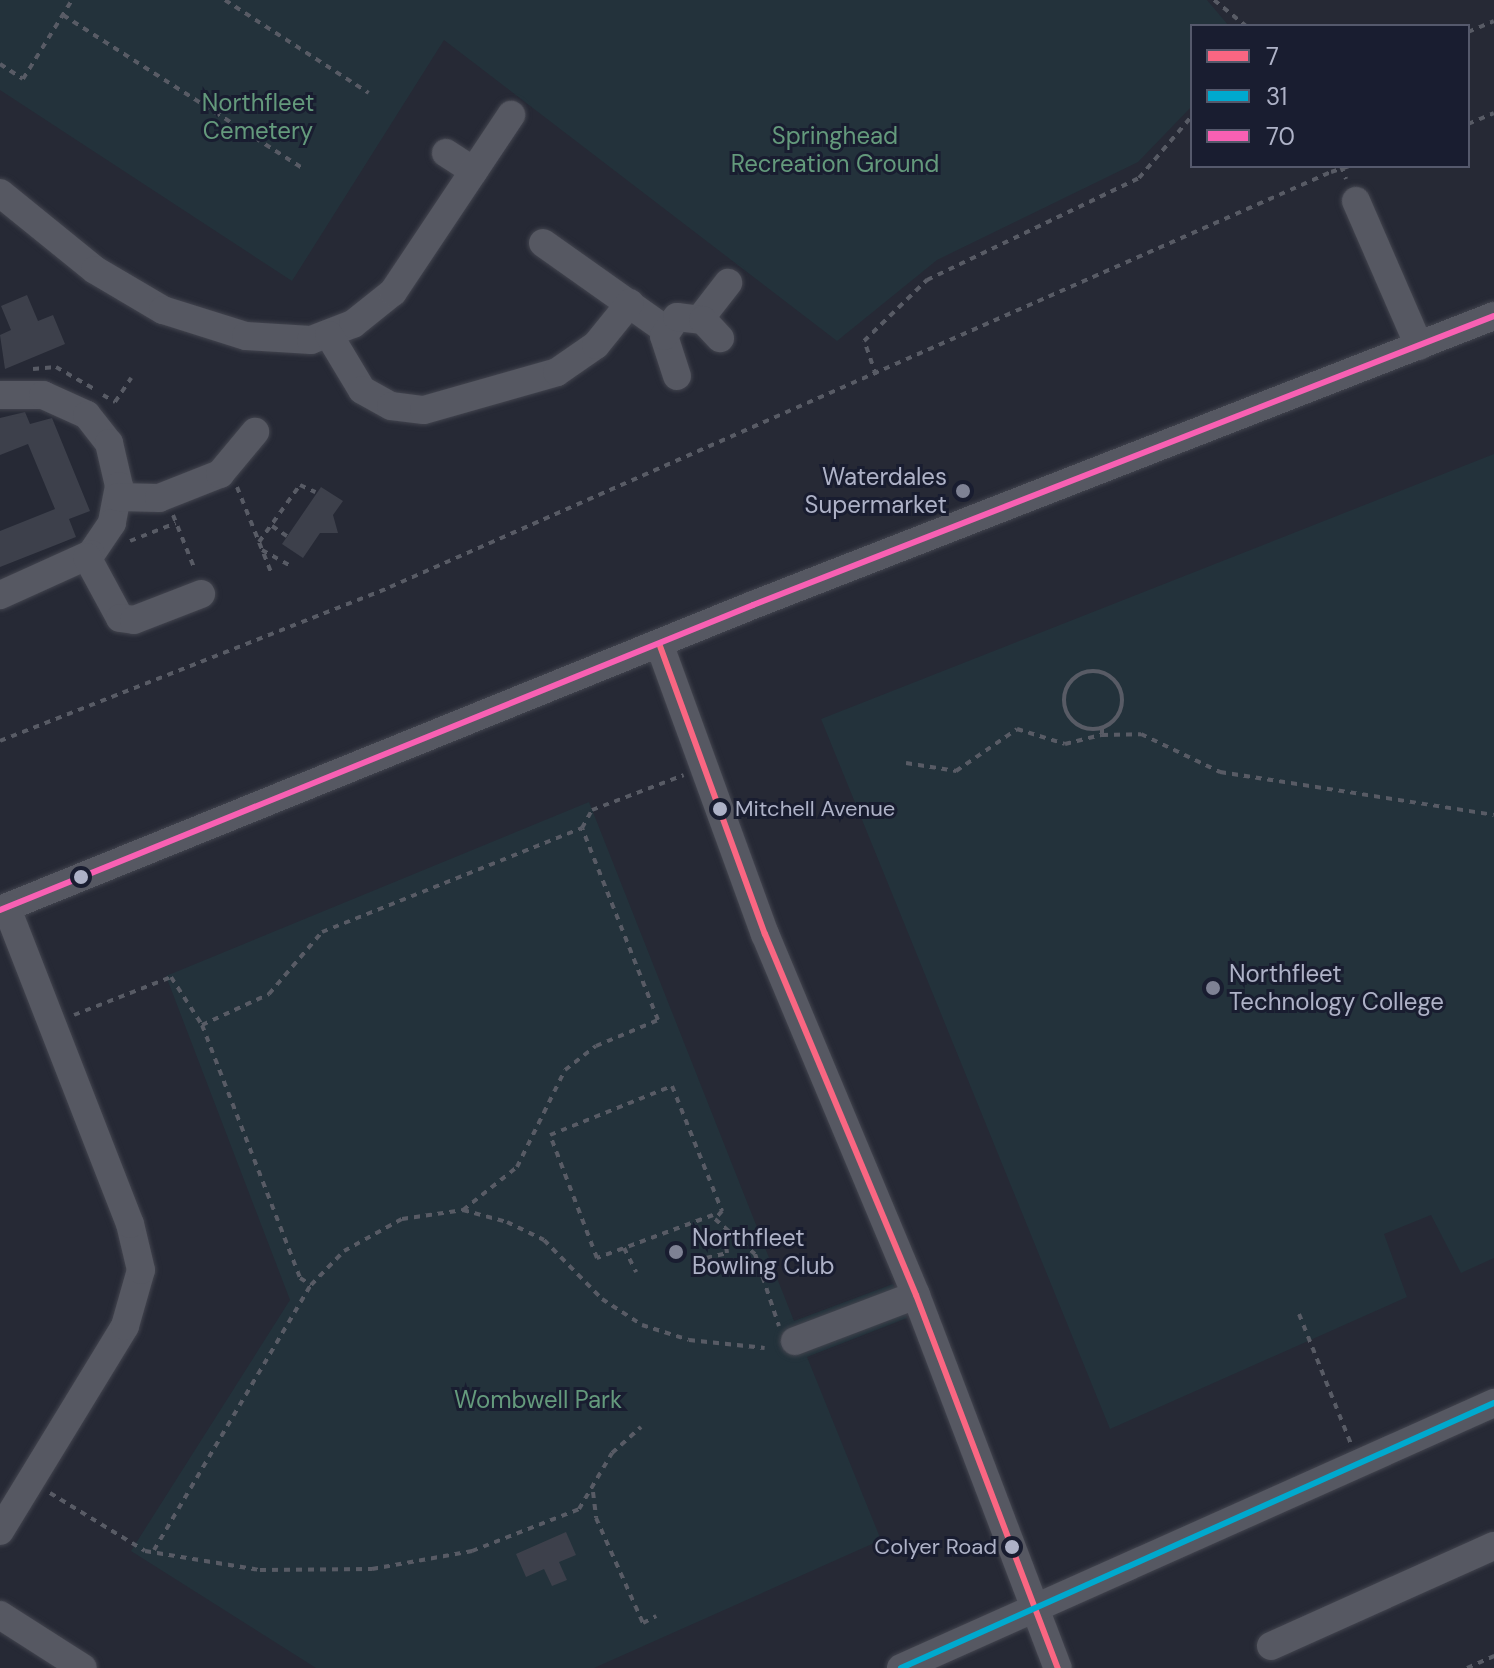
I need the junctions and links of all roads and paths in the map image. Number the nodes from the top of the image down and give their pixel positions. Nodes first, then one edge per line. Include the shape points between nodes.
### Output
1 (72, 0) edge
2 (225, 0) edge
3 (1214, 0) edge
4 (63, 15) junction
5 (1494, 21) edge
6 (1244, 24) edge
7 (1470, 31) edge
8 (0, 64) edge
9 (369, 93) dead end
10 (1494, 113) edge
11 (511, 115) dead end
12 (1190, 118) edge
13 (1470, 123) edge
14 (446, 153) dead end
15 (302, 168) dead end
16 (1343, 168) edge
17 (474, 171) junction
18 (0, 193) edge
19 (1356, 201) dead end
20 (543, 243) dead end
21 (728, 283) dead end
22 (630, 303) junction
23 (1494, 316) edge
24 (666, 330) junction
25 (329, 335) junction
26 (1419, 346) junction
27 (876, 375) junction
28 (677, 376) dead end
29 (0, 395) edge
30 (115, 402) dead end
31 (109, 411) dead end
32 (255, 432) dead end
33 (231, 483) dead end
34 (315, 492) dead end
35 (118, 497) junction
36 (179, 504) dead end
37 (176, 523) junction
38 (272, 526) junction
39 (287, 536) dead end
40 (259, 542) junction
41 (115, 548) dead end
42 (262, 550) junction
43 (87, 557) junction
44 (293, 567) dead end
45 (271, 572) dead end
46 (200, 589) joint
47 (0, 595) edge
48 (660, 646) junction
49 (1102, 728) junction
50 (1102, 735) junction
51 (0, 741) edge
52 (906, 763) dead end
53 (705, 767) junction
54 (1494, 815) edge
55 (582, 828) junction
56 (3, 909) edge
57 (50, 1024) junction
58 (202, 1025) junction
59 (463, 1210) junction
60 (713, 1215) junction
61 (724, 1232) junction
62 (624, 1248) junction
63 (706, 1258) dead end
64 (636, 1272) dead end
65 (311, 1285) junction
66 (916, 1295) junction
67 (1299, 1314) dead end
68 (795, 1341) joint
69 (765, 1348) dead end
70 (1494, 1403) edge
71 (641, 1427) dead end
72 (1359, 1460) junction
73 (50, 1478) dead end
74 (593, 1492) junction
75 (0, 1531) edge
76 (1494, 1546) edge
77 (154, 1550) junction
78 (1035, 1608) junction
79 (0, 1615) edge
80 (656, 1616) dead end
81 (1271, 1646) dead end
82 (1494, 1656) edge
83 (83, 1668) edge
84 (901, 1668) edge
85 (1058, 1668) edge
86 (1467, 1668) edge

1 - 4 path
2 - 9 path
3 - 6 path
4 - 8 path via 23,79
4 - 15 path
5 - 7 path
10 - 13 path
11 - 17 street
12 - 27 path via 1139,178 927,280 864,341
14 - 17 street
16 - 27 path, bridge
17 - 25 street via 393,292
18 - 25 street via 95,270 163,310 260,339
19 - 26 street
20 - 22 street
21 - 24 street via 710,329 681,315
22 - 24 street
22 - 25 street via 596,345 557,372 424,410 396,407 362,390
23 - 26 street
24 - 28 street
26 - 48 street
27 - 51 path via 390,587
29 - 35 street via 43,395 87,415 111,448
30 - 31 path
32 - 35 street via 220,474 159,498
33 - 40 path
34 - 38 path via 300,485
35 - 43 street via 107,533
36 - 37 path via 171,508
37 - 41 path
37 - 46 path
38 - 39 path
38 - 40 path
40 - 42 path
42 - 44 path
42 - 45 path
43 - 46 street via 120,618 134,620
43 - 47 street
48 - 53 street
48 - 56 street
49 - 49 path via 1116,717 1120,691 1109,676 1083,673 1069,683 1065,710 1076,724
49 - 50 path
50 - 52 path via 1065,744 1017,729 956,771
50 - 54 path via 1141,734 1239,776
53 - 55 path via 592,810
53 - 66 street via 765,934
55 - 58 path via 322,932 269,994
55 - 59 path via 658,1020 596,1046 565,1070 517,1167
56 - 57 street
57 - 58 path via 171,977
57 - 75 street via 130,1224 140,1279 125,1326
58 - 65 path via 300,1278
59 - 65 path via 379,1228
59 - 69 path via 544,1240 602,1299 642,1325 689,1340
60 - 61 path
60 - 62 path
60 - 62 path via 722,1211 672,1086 550,1135 597,1258
61 - 63 path via 727,1253
61 - 68 path via 755,1254 780,1328
62 - 64 path
65 - 77 path
66 - 68 street
66 - 78 street
67 - 72 path
70 - 72 street
71 - 74 path via 612,1453
72 - 78 street
73 - 77 path via 46,1490 133,1547
74 - 77 path via 579,1509 509,1539 372,1569 260,1570
74 - 80 path via 596,1518 643,1623
76 - 81 street
78 - 84 street
78 - 85 street
79 - 83 street
82 - 86 path

